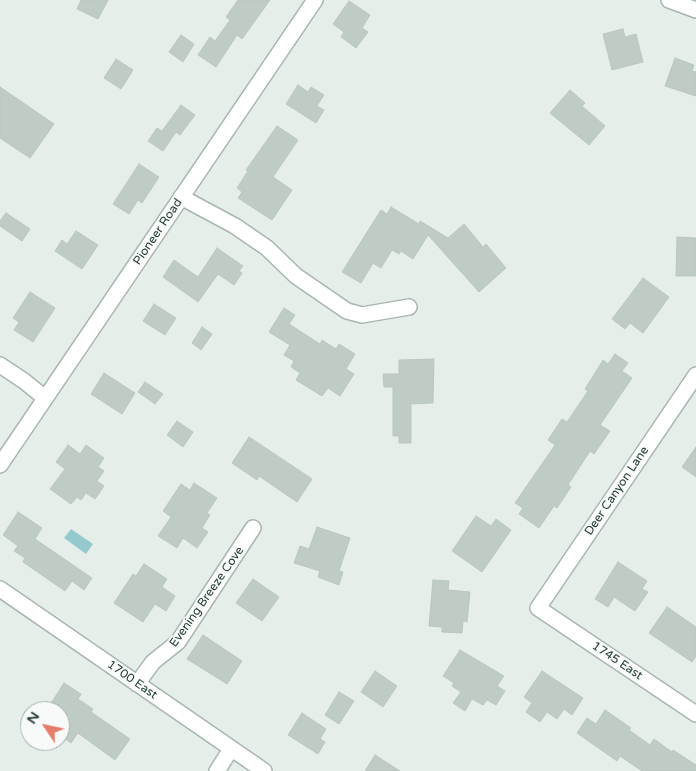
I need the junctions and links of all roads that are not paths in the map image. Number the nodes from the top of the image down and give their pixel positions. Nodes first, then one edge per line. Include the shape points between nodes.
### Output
1 (315, 0) edge
2 (669, 0) edge
3 (696, 10) edge
4 (182, 197) junction
5 (409, 307) dead end
6 (0, 365) edge
7 (696, 375) edge
8 (45, 398) junction
9 (0, 465) edge
10 (253, 528) dead end
11 (0, 589) edge
12 (538, 608) joint
13 (138, 684) junction
14 (696, 714) edge
15 (231, 749) junction
16 (217, 771) edge
17 (264, 771) edge

1 - 4 street, Pioneer Road
2 - 3 street
4 - 5 street via 267,248 296,276 347,311 362,315
4 - 8 street, Pioneer Road
6 - 8 street
7 - 12 street, Deer Canyon Lane
8 - 9 street, Pioneer Road
10 - 13 street, Evening Breeze Cove via 178,642 153,662
11 - 13 street, 1700 East
12 - 14 street, 1745 East
13 - 15 street, 1700 East
15 - 16 street
15 - 17 street, 1700 East

